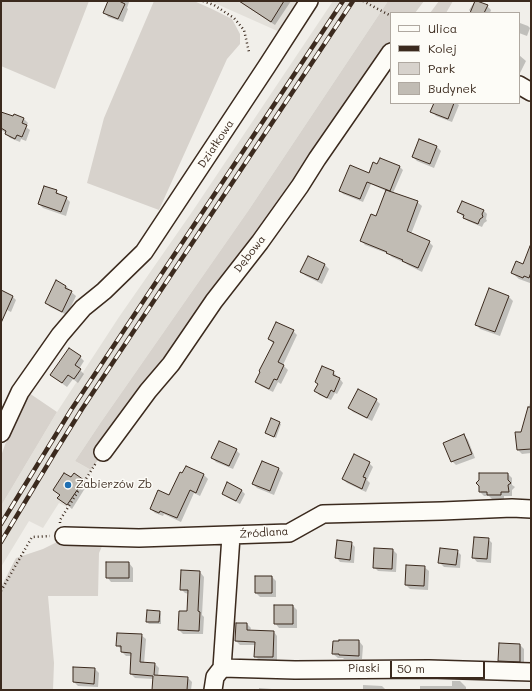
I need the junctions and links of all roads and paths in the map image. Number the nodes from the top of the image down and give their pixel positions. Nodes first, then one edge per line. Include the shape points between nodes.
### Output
1 (203, 1) edge
2 (309, 1) edge
3 (363, 1) edge
4 (390, 15) edge
5 (249, 52) dead end
6 (390, 53) edge
7 (520, 86) edge
8 (531, 92) edge
9 (1, 433) edge
10 (103, 452) joint
11 (531, 509) edge
12 (64, 536) junction
13 (231, 536) junction
14 (1, 591) edge
15 (222, 668) junction
16 (531, 672) edge
17 (213, 690) edge

1 - 5 path via 234,18 244,30
2 - 9 street, Działkowa via 144,252 83,308 60,335 20,392
3 - 4 path
6 - 10 street, Dębowa via 260,242
7 - 8 street
10 - 12 path via 60,520
11 - 13 street, Źródlana via 323,514 289,534
12 - 13 street, Źródlana
12 - 14 path via 32,537
13 - 15 street
15 - 16 street, Piaski
15 - 17 street via 215,677

